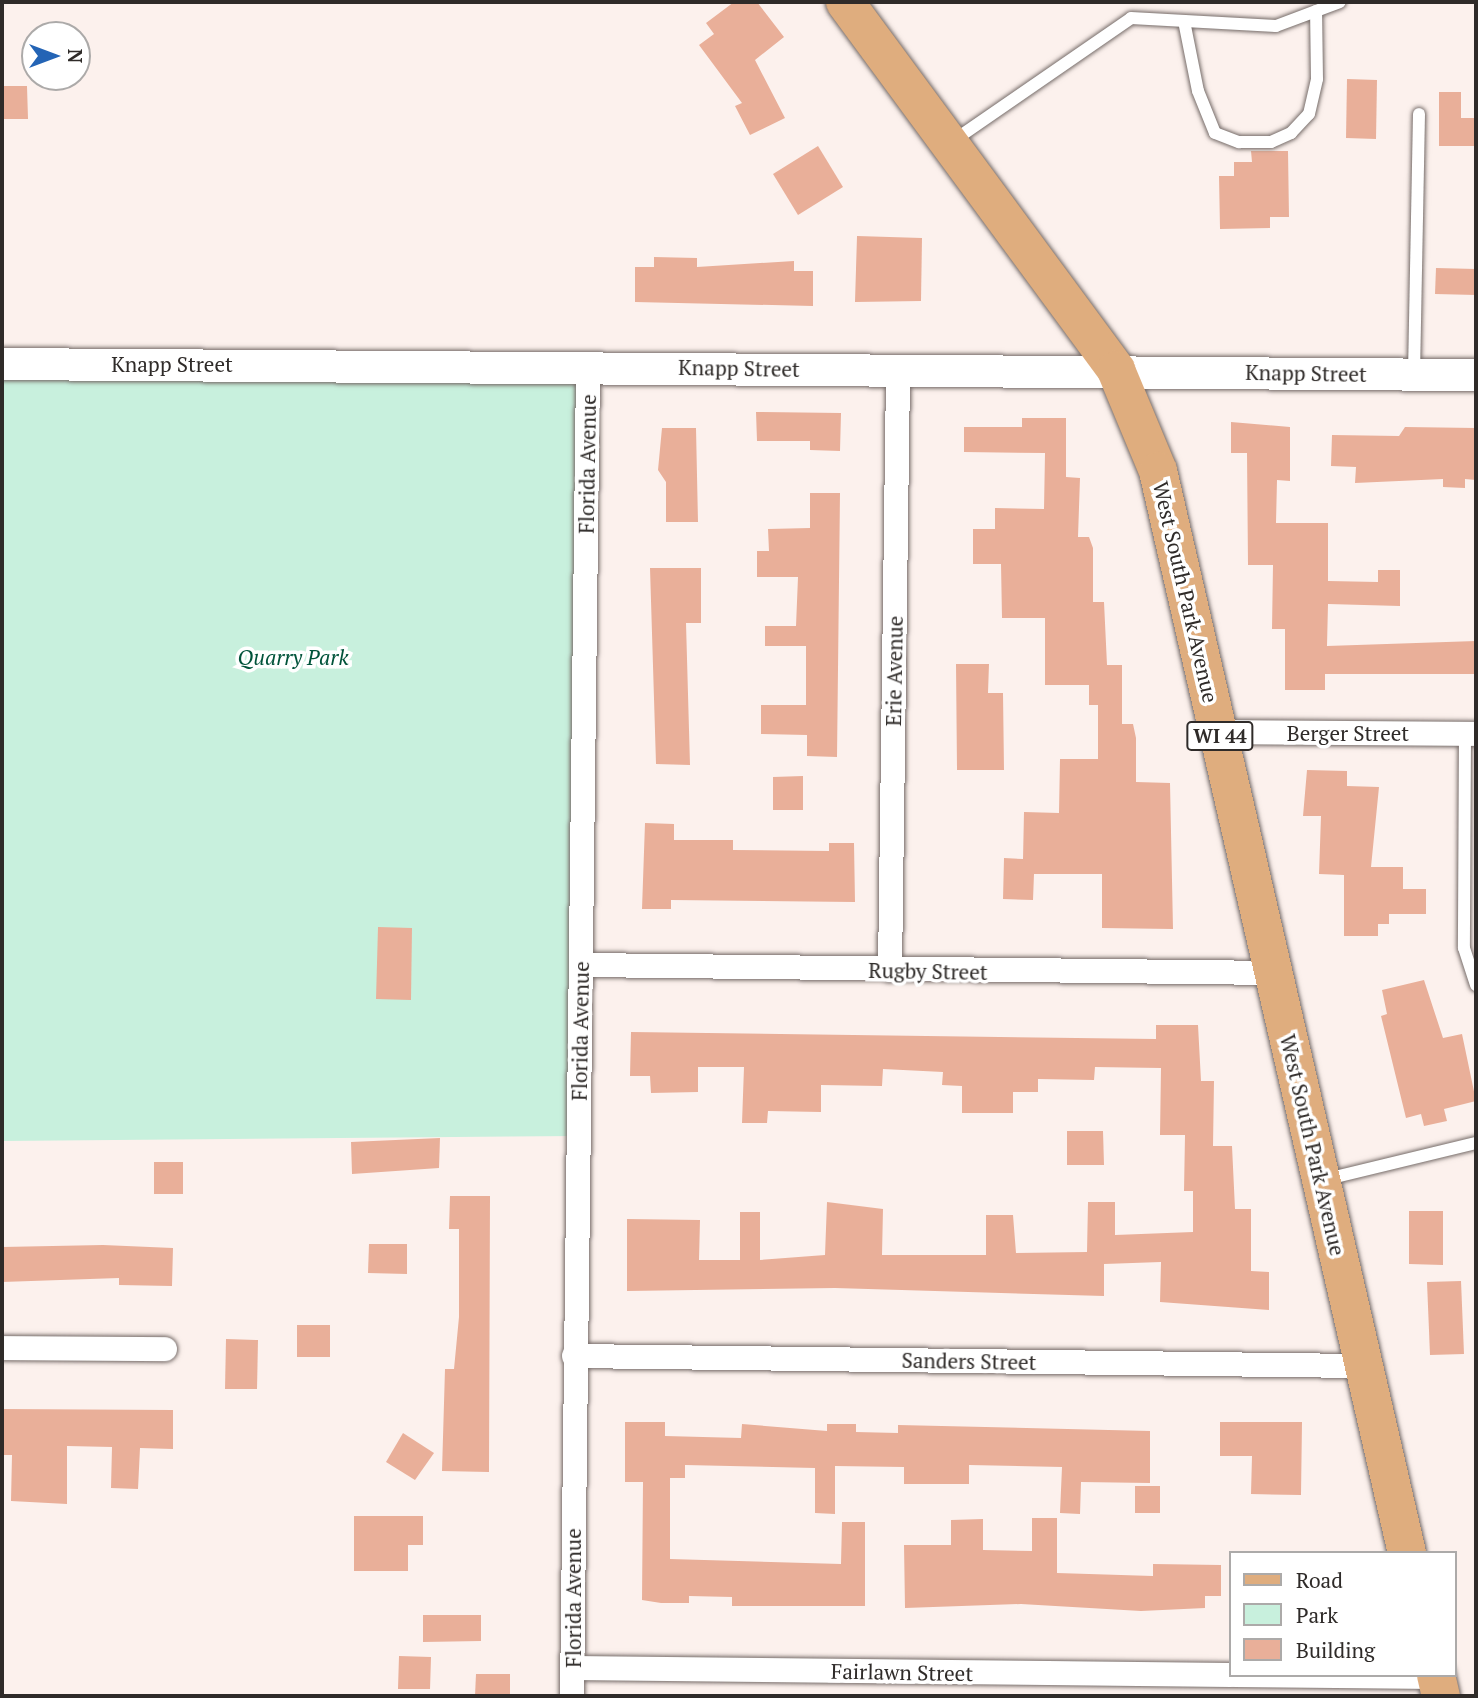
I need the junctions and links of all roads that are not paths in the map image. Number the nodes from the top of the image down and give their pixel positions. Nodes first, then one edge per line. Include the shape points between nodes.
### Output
1 (845, 2) edge
2 (1340, 2) edge
3 (1316, 10) junction
4 (1184, 21) junction
5 (1419, 114) dead end
6 (950, 143) junction
7 (2, 364) edge
8 (587, 365) junction
9 (1116, 370) junction
10 (898, 371) junction
11 (1414, 374) junction
12 (1476, 375) edge
13 (1219, 732) junction
14 (1471, 734) edge
15 (582, 965) junction
16 (890, 971) junction
17 (1275, 973) junction
18 (1476, 985) edge
19 (1476, 1143) edge
20 (1321, 1180) junction
21 (2, 1348) edge
22 (165, 1349) dead end
23 (574, 1356) junction
24 (1364, 1366) junction
25 (1408, 1551) edge
26 (572, 1668) junction
27 (1230, 1675) edge
28 (1284, 1677) edge
29 (1438, 1683) edge
30 (572, 1696) edge

1 - 6 main road, West South Park Avenue / WI 44
2 - 3 lane
3 - 4 lane via 1276,26
3 - 4 lane via 1317,79 1309,114 1292,133 1271,142 1239,142 1215,133 1198,91
4 - 6 lane via 1130,18
5 - 11 lane
6 - 9 main road, West South Park Avenue / WI 44
7 - 8 street, Knapp Street
8 - 10 street, Knapp Street
8 - 15 street, Florida Avenue
9 - 10 street, Knapp Street
9 - 11 street, Knapp Street
9 - 13 main road, West South Park Avenue / WI 44 via 1158,471
10 - 16 street, Erie Avenue
11 - 12 street, Knapp Street
13 - 14 street, Berger Street
13 - 17 main road, West South Park Avenue / WI 44
14 - 18 lane via 1464,948
15 - 16 street, Rugby Street
15 - 23 street, Florida Avenue
16 - 17 street, Rugby Street
17 - 20 main road, West South Park Avenue / WI 44
19 - 20 lane
20 - 24 main road, West South Park Avenue / WI 44
21 - 22 street
23 - 24 street, Sanders Street
23 - 26 street, Florida Avenue
24 - 25 main road, West South Park Avenue / WI 44
26 - 27 street, Fairlawn Street
26 - 30 street, Florida Avenue
28 - 29 street, Fairlawn Street

